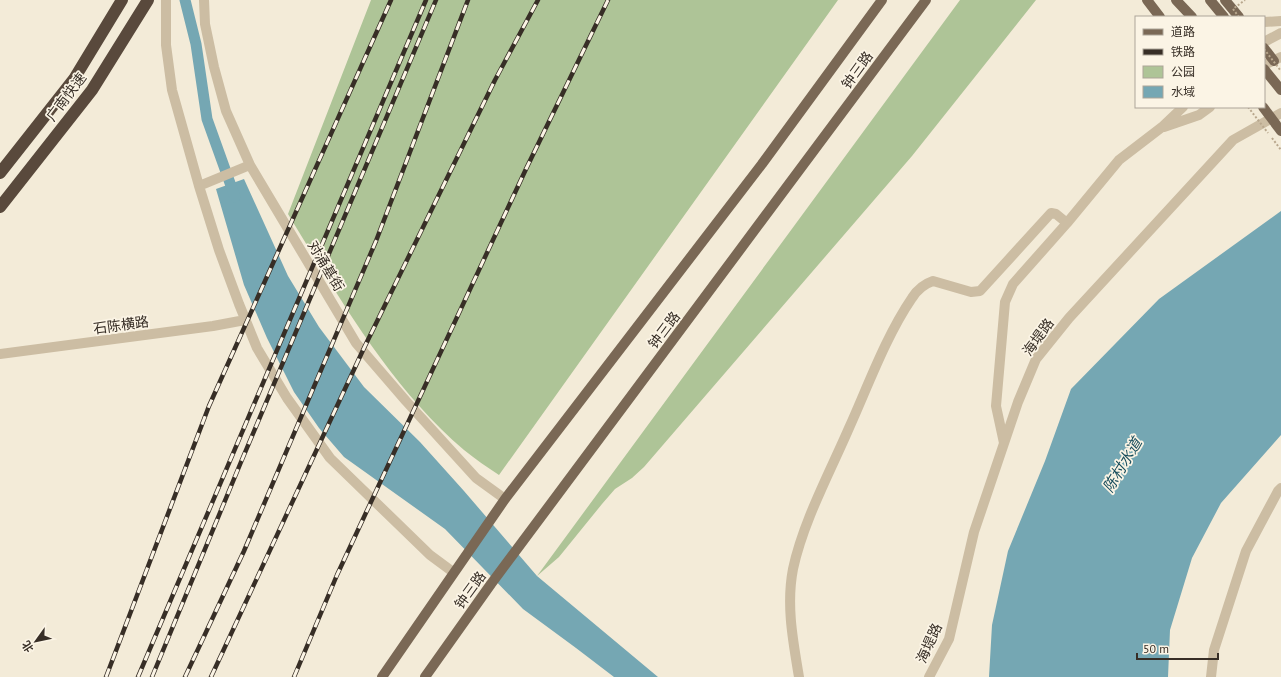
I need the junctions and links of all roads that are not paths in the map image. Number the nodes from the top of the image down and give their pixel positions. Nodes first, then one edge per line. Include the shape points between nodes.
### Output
1 (122, 0) edge
2 (148, 0) edge
3 (166, 0) edge
4 (204, 0) edge
5 (882, 0) edge
6 (926, 0) edge
7 (1147, 0) edge
8 (1176, 0) edge
9 (1180, 0) edge
10 (1210, 0) edge
11 (1226, 0) edge
12 (1159, 16) edge
13 (1192, 16) edge
14 (1192, 16) edge
15 (1223, 16) edge
16 (1238, 16) edge
17 (1245, 16) edge
18 (1281, 21) edge
19 (1265, 22) edge
20 (1281, 33) edge
21 (1265, 41) edge
22 (1265, 50) edge
23 (1277, 59) edge
24 (1265, 65) edge
25 (1265, 70) edge
26 (1281, 90) edge
27 (1177, 108) edge
28 (1182, 108) edge
29 (1209, 108) edge
30 (1264, 108) edge
31 (1281, 113) edge
32 (1162, 127) junction
33 (1281, 131) edge
34 (247, 166) junction
35 (0, 173) edge
36 (199, 186) junction
37 (0, 207) edge
38 (1067, 223) junction
39 (245, 320) junction
40 (0, 354) edge
41 (1004, 444) junction
42 (1281, 488) edge
43 (505, 499) junction
44 (454, 572) junction
45 (382, 677) edge
46 (425, 677) edge
47 (799, 677) edge
48 (929, 677) edge
49 (1211, 677) edge

1 - 35 highway, 广南快速, bridge via 74,80
2 - 37 highway, 广南快速, bridge via 92,90
3 - 36 street via 166,45 172,90
4 - 34 street, 对涌基街 via 205,24 214,67 226,111
5 - 43 main road, 钟三路 via 762,164
6 - 46 main road, 钟三路 via 491,584
7 - 12 main road
8 - 13 main road
9 - 14 street
10 - 15 main road
11 - 16 main road
11 - 17 street
18 - 19 street
20 - 21 street
22 - 23 main road
23 - 24 street
25 - 26 main road
27 - 32 street
28 - 32 street
29 - 32 street via 1199,116
30 - 33 main road, bridge
31 - 41 street, 海堤路 via 1233,140 1069,318 1036,359
32 - 38 street via 1119,160
34 - 36 street
34 - 43 street, 对涌基街 via 356,344 476,478
36 - 39 street
38 - 41 street via 1013,284 1005,302 996,406
38 - 47 street via 1056,214 1050,213 980,291 971,292 933,281 924,285 912,297 889,338 798,549 793,570 791,612
39 - 40 street, 石陈横路
39 - 44 street via 257,348 284,392 330,458 420,545
41 - 48 street, 海堤路 via 974,532 949,639
42 - 49 street via 1246,551 1214,650
43 - 44 main road, 钟三路
44 - 45 main road, 钟三路

